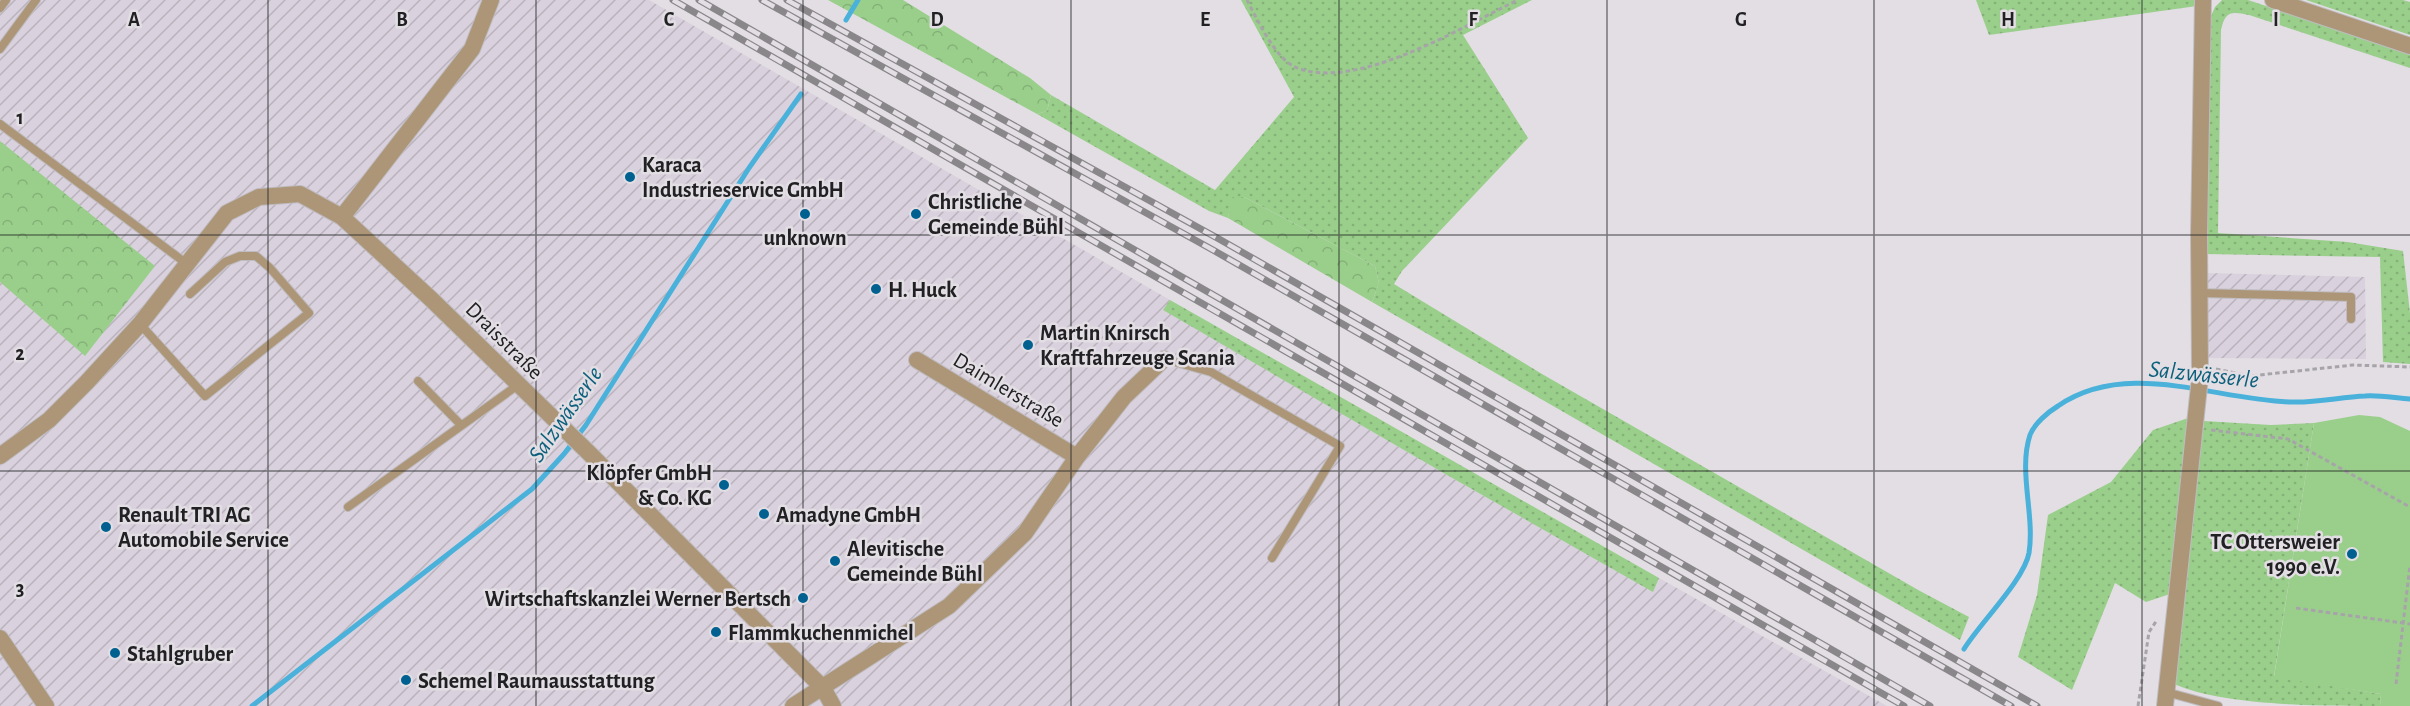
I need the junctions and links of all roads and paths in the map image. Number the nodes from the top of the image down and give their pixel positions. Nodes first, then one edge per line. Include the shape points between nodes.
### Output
1 (6, 0) edge
2 (36, 0) edge
3 (491, 0) edge
4 (1247, 0) edge
5 (1518, 0) edge
6 (2204, 0) edge
7 (2273, 0) edge
8 (0, 8) edge
9 (2410, 46) edge
10 (0, 49) edge
11 (0, 124) edge
12 (342, 217) junction
13 (188, 265) junction
14 (2200, 293) junction
15 (190, 294) dead end
16 (2351, 319) dead end
17 (140, 324) junction
18 (1164, 358) joint
19 (917, 360) dead end
20 (2410, 367) edge
21 (2200, 371) junction
22 (418, 381) dead end
23 (518, 385) junction
24 (2196, 422) junction
25 (461, 425) junction
26 (0, 456) edge
27 (1077, 457) junction
28 (348, 507) dead end
29 (2410, 507) edge
30 (1272, 558) dead end
31 (2410, 565) edge
32 (2296, 608) dead end
33 (2175, 613) junction
34 (2403, 623) junction
35 (2410, 624) edge
36 (0, 638) edge
37 (2396, 684) dead end
38 (823, 688) junction
39 (2166, 699) edge
40 (46, 706) edge
41 (793, 706) edge
42 (833, 706) edge
43 (2138, 706) edge
44 (2218, 706) edge

1 - 8 lane
2 - 10 lane
3 - 12 street via 472,49
4 - 5 path via 1270,43 1293,67 1332,74 1415,52
6 - 14 street
7 - 9 street
11 - 13 lane
12 - 13 street, Draisstraße via 300,194 259,196 227,213
12 - 23 street, Draisstraße
13 - 17 street, Draisstraße
14 - 16 lane via 2351,297
14 - 21 street
15 - 17 lane via 225,262 240,256 256,256 309,314 205,396
17 - 26 street, Draisstraße via 49,420
18 - 27 street, Daimlerstraße via 1124,397
18 - 30 lane via 1211,372 1340,446
19 - 27 street, Daimlerstraße
20 - 21 path via 2353,365 2250,375
21 - 24 street
22 - 25 lane
23 - 25 lane
23 - 38 street, Draisstraße
24 - 29 path via 2288,439
24 - 33 street
25 - 28 lane
27 - 38 street, Daimlerstraße via 1025,533 949,606
31 - 34 path
32 - 34 path
33 - 39 street
33 - 43 path via 2155,621 2149,632
34 - 35 path
34 - 37 path
36 - 40 street
38 - 41 street, Daimlerstraße
38 - 42 street, Draisstraße
39 - 44 lane

